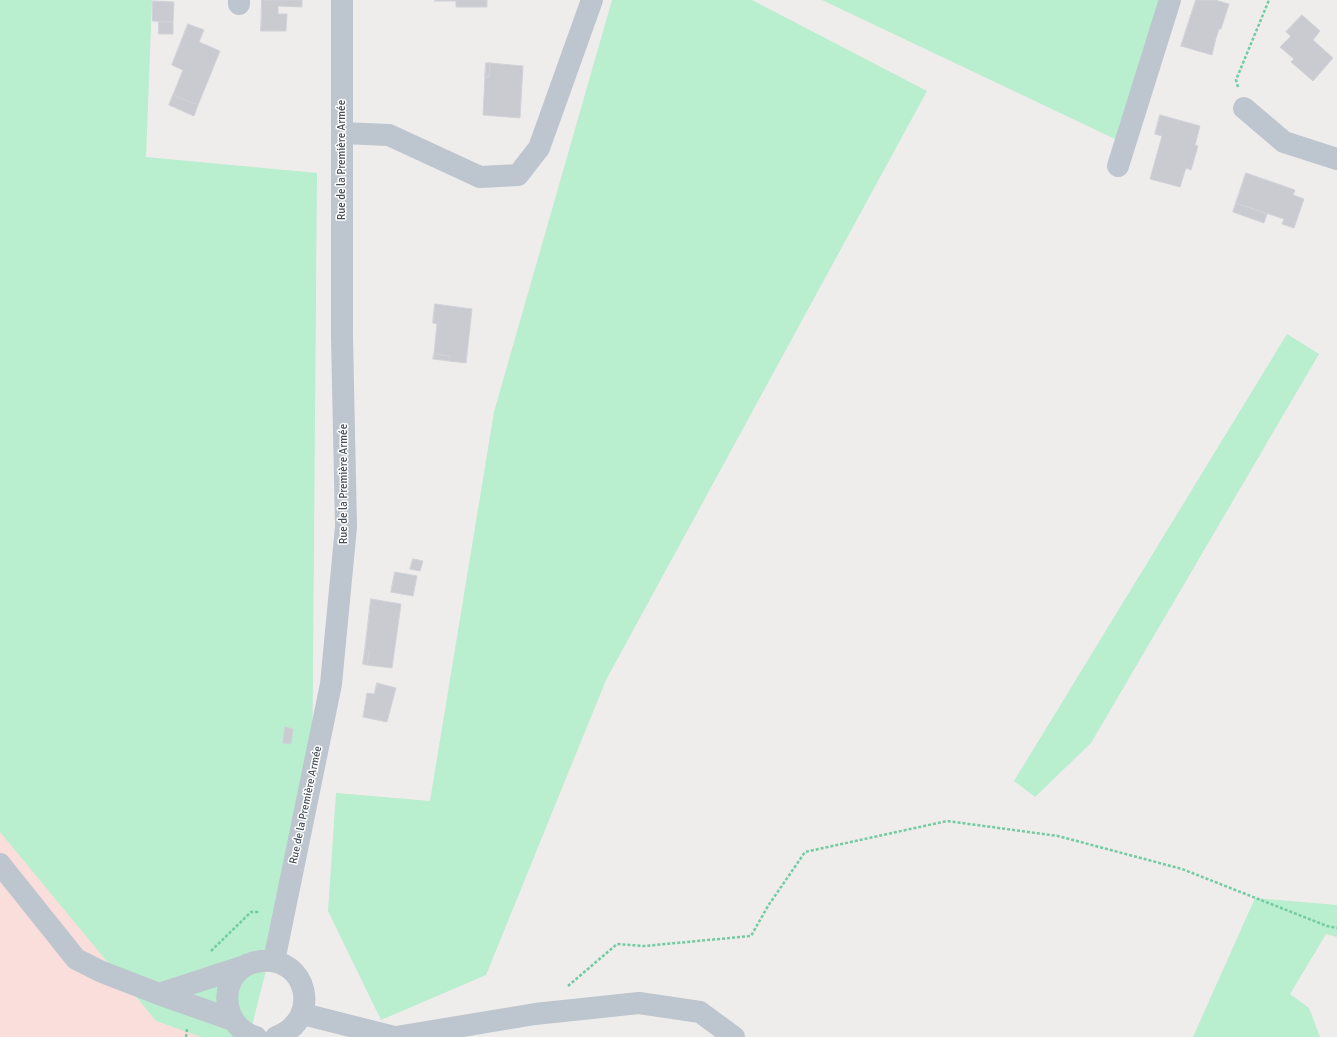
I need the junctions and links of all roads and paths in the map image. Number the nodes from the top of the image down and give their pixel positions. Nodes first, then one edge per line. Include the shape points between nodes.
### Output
1 (342, 0) edge
2 (592, 0) edge
3 (1170, 0) edge
4 (1269, 0) edge
5 (1244, 108) joint
6 (342, 133) junction
7 (1337, 159) edge
8 (1118, 166) dead end
9 (0, 864) edge
10 (1337, 928) edge
11 (274, 962) junction
12 (248, 965) junction
13 (564, 989) dead end
14 (159, 994) junction
15 (303, 1014) junction
16 (232, 1020) junction
17 (485, 1030) edge
18 (256, 1037) edge
19 (276, 1037) edge
20 (395, 1037) edge
21 (734, 1037) edge

1 - 6 street, Rue de la Première Armée
2 - 6 street via 539,148 518,175 480,177 388,135
3 - 8 street
4 - 5 path via 1236,80
5 - 7 street via 1284,142
6 - 11 street, Rue de la Première Armée via 342,337 346,527 331,684
9 - 14 street via 76,959
10 - 13 path via 1182,869 1058,836 947,821 805,852 751,936 644,946 617,944
11 - 12 street via 261,961
11 - 15 street via 287,966 297,975 303,987 305,1000
12 - 14 street
12 - 16 street via 238,972 230,983 227,995
14 - 16 street
15 - 19 street via 296,1025
15 - 20 street
16 - 18 street via 249,1035
17 - 20 street
17 - 21 street via 535,1014 639,1003 700,1012

